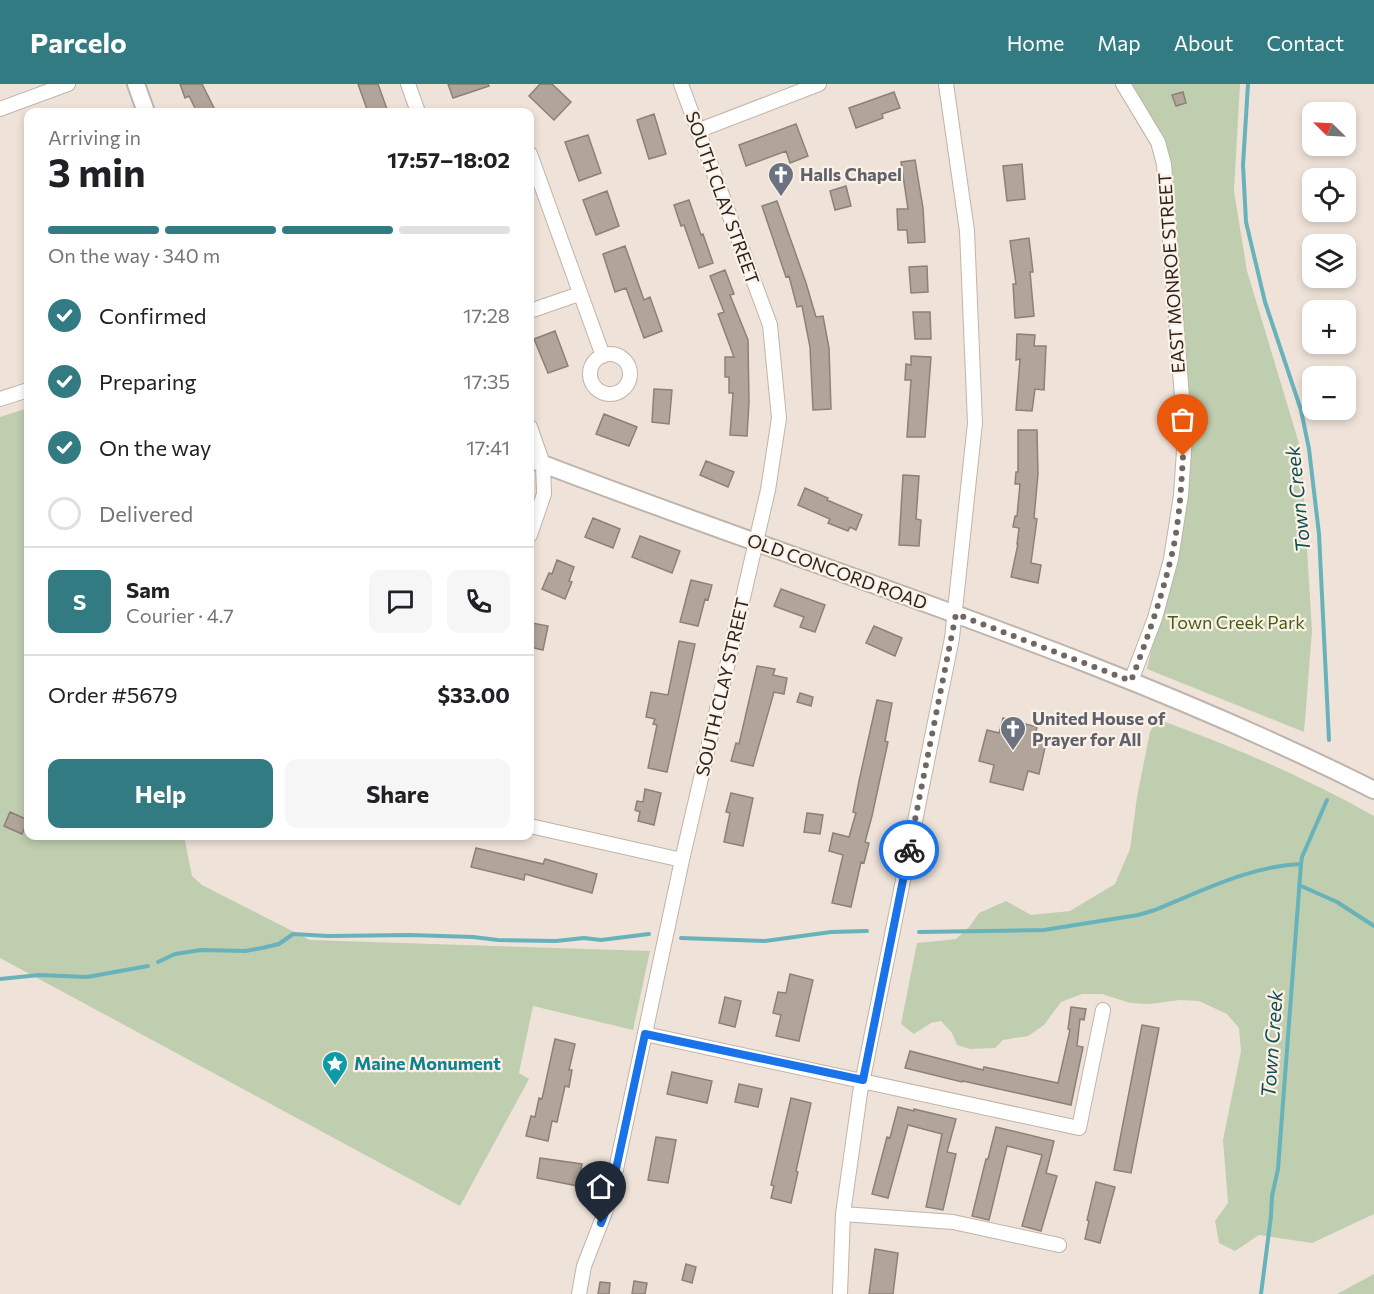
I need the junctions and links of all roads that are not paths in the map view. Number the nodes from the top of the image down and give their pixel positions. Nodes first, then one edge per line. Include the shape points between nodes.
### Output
1 (69, 84) edge
2 (136, 84) edge
3 (408, 84) edge
4 (681, 84) edge
5 (819, 84) edge
6 (946, 84) edge
7 (1123, 84) edge
8 (145, 108) edge
9 (417, 108) edge
10 (0, 109) edge
11 (698, 131) junction
12 (534, 165) edge
13 (579, 294) junction
14 (534, 310) edge
15 (603, 356) dead end
16 (24, 391) edge
17 (0, 399) edge
18 (536, 462) edge
19 (534, 524) edge
20 (756, 543) junction
21 (956, 614) junction
22 (1131, 681) junction
23 (1374, 790) edge
24 (534, 827) edge
25 (682, 860) junction
26 (1103, 1010) dead end
27 (645, 1034) junction
28 (863, 1080) junction
29 (843, 1214) junction
30 (1059, 1245) dead end
31 (579, 1294) edge
32 (840, 1294) edge

1 - 10 street
2 - 8 main road
3 - 9 street
4 - 11 street, SOUTH CLAY STREET
5 - 11 street
6 - 21 street via 967,231 975,423
7 - 22 street, EAST MONROE STREET via 1158,142 1164,164 1185,436 1171,560 1155,618
11 - 20 street, SOUTH CLAY STREET via 770,325 779,418
12 - 13 street
13 - 14 street
13 - 15 street
16 - 17 street
18 - 19 street via 544,494
18 - 20 main road, OLD CONCORD ROAD
20 - 21 main road, OLD CONCORD ROAD
20 - 25 street, SOUTH CLAY STREET
21 - 22 main road, OLD CONCORD ROAD
21 - 28 street
22 - 23 main road, OLD CONCORD ROAD via 1216,715
24 - 25 street
25 - 27 street, SOUTH CLAY STREET
26 - 28 street via 1079,1128
27 - 28 street
27 - 31 street, SOUTH CLAY STREET via 609,1202 584,1266
28 - 29 street
29 - 30 street via 953,1222
29 - 32 street

